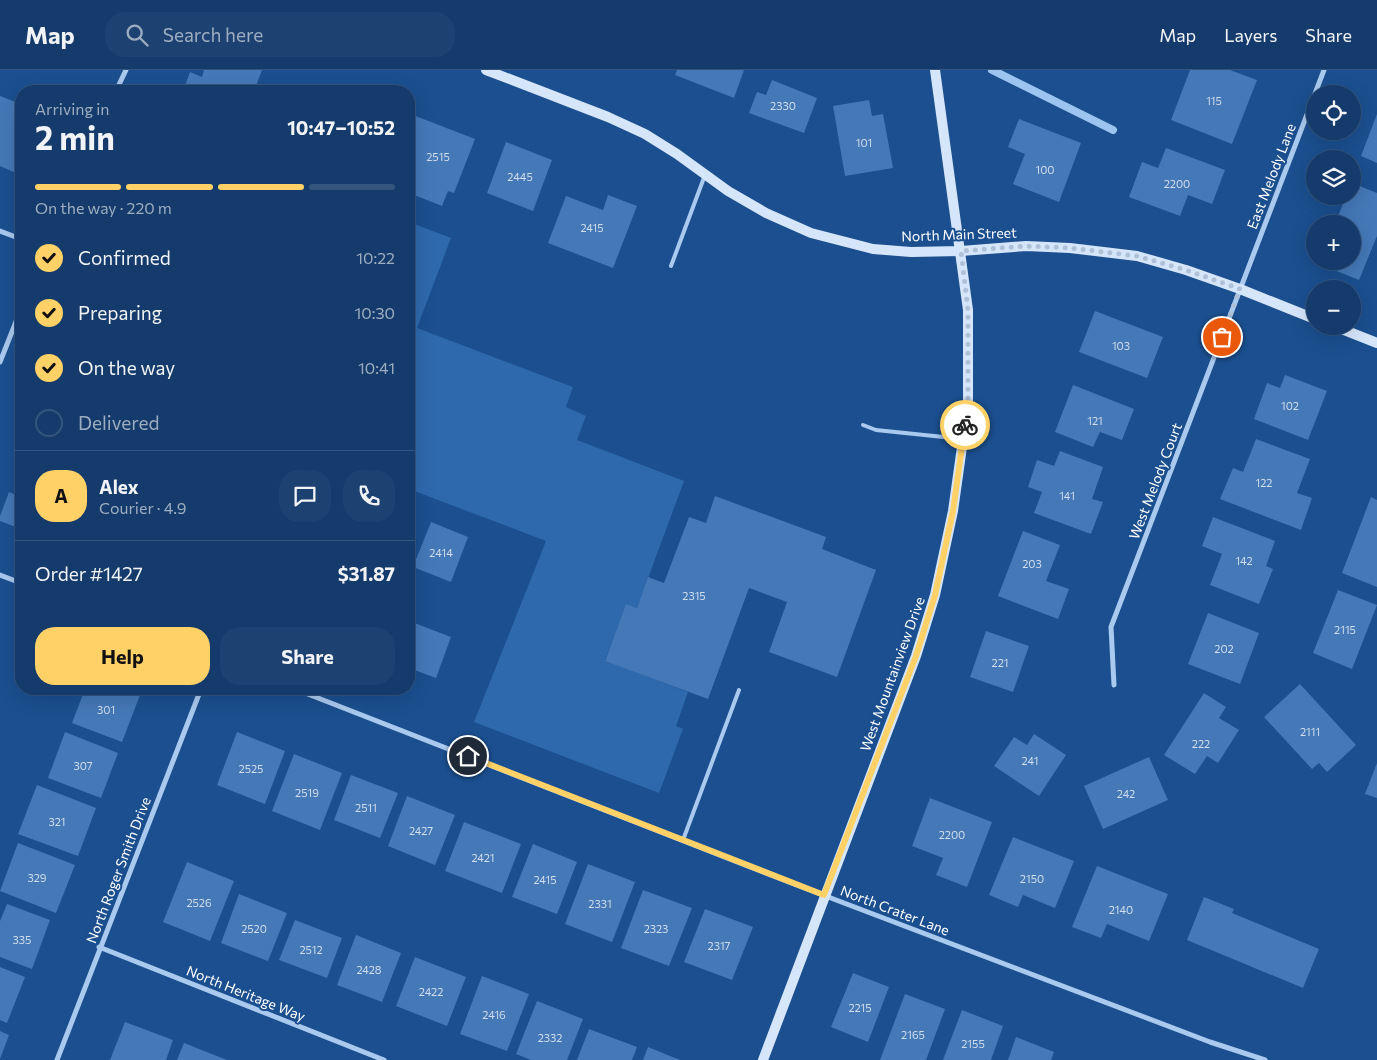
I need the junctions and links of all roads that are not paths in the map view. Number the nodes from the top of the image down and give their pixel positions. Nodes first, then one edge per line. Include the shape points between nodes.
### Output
1 (126, 70) edge
2 (486, 70) edge
3 (935, 70) edge
4 (1324, 70) edge
5 (119, 85) edge
6 (705, 175) junction
7 (0, 231) edge
8 (15, 237) edge
9 (961, 251) junction
10 (671, 266) dead end
11 (1240, 289) junction
12 (1306, 315) edge
13 (15, 324) edge
14 (1357, 335) edge
15 (1377, 343) edge
16 (0, 362) edge
17 (863, 425) dead end
18 (963, 439) junction
19 (0, 575) edge
20 (15, 581) edge
21 (1114, 685) dead end
22 (739, 690) dead end
23 (199, 695) edge
24 (310, 695) edge
25 (683, 840) junction
26 (824, 895) junction
27 (99, 947) junction
28 (57, 1060) edge
29 (384, 1060) edge
30 (763, 1060) edge
31 (1265, 1060) edge

1 - 5 street
2 - 6 street, North Main Street via 645,134
3 - 9 street, West Mountainview Drive
4 - 11 street, East Melody Lane
6 - 9 street, North Main Street via 766,213 811,234 873,248 911,252
6 - 10 lane
7 - 8 street
9 - 11 street, North Main Street via 1026,246 1137,256
9 - 18 street, West Mountainview Drive via 968,310 968,404
11 - 12 street, North Main Street
11 - 21 street, West Melody Court via 1111,627
13 - 16 street
14 - 15 street
17 - 18 lane via 876,430
18 - 26 street, West Mountainview Drive via 953,511 935,595 916,656
19 - 20 street
22 - 25 lane
23 - 27 street, North Roger Smith Drive
24 - 25 street, North Crater Lane
25 - 26 street, North Crater Lane
26 - 30 street, West Mountainview Drive
26 - 31 street, North Crater Lane
27 - 28 street, North Roger Smith Drive
27 - 29 street, North Heritage Way

